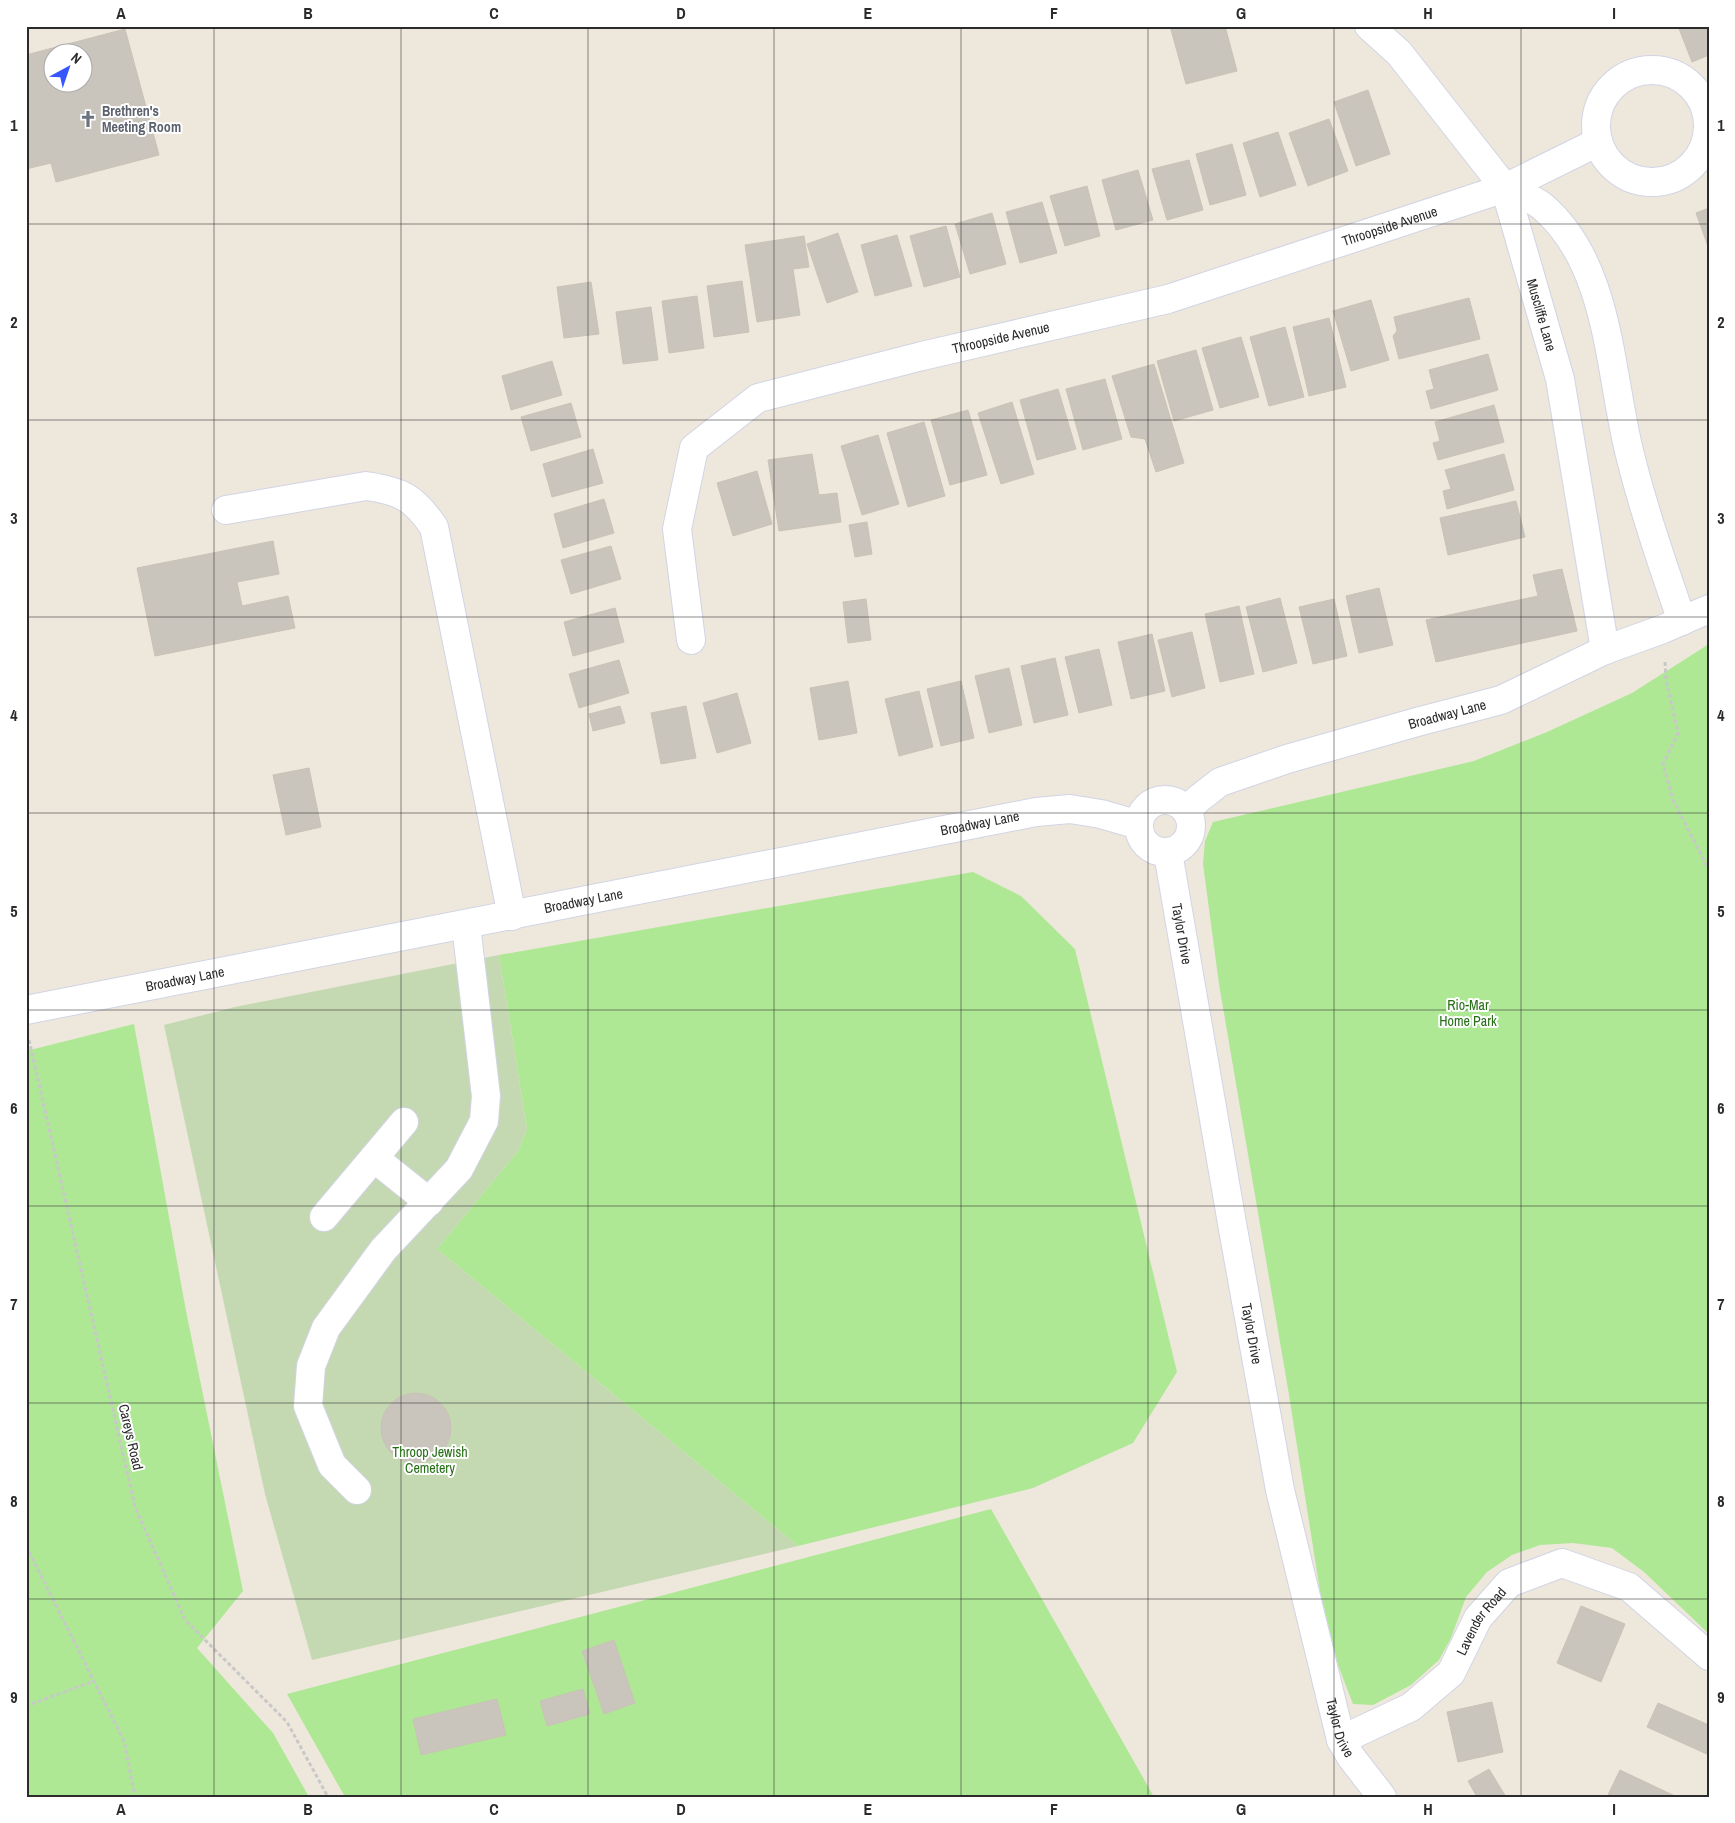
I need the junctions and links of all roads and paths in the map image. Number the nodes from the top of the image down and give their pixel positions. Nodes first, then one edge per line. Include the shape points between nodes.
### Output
1 (1369, 26) edge
2 (1598, 142) junction
3 (1505, 188) junction
4 (226, 510) dead end
5 (1709, 609) edge
6 (1672, 625) junction
7 (691, 640) dead end
8 (1606, 650) junction
9 (1187, 812) junction
10 (1139, 825) junction
11 (1168, 852) junction
12 (1709, 870) edge
13 (512, 916) junction
14 (466, 925) junction
15 (26, 1010) edge
16 (28, 1037) dead end
17 (404, 1122) dead end
18 (374, 1158) junction
19 (429, 1202) junction
20 (324, 1218) dead end
21 (357, 1490) dead end
22 (26, 1546) edge
23 (1709, 1656) edge
24 (94, 1681) junction
25 (26, 1706) edge
26 (1341, 1740) junction
27 (135, 1797) edge
28 (328, 1797) edge
29 (1382, 1797) edge

1 - 3 street, Muscliffe Lane via 1399,53
2 - 2 street via 1596,124 1600,106 1622,79 1639,72 1657,70 1674,75 1701,99 1708,116 1708,135 1702,153 1690,168 1674,178 1656,182 1637,180 1620,172 1607,159
2 - 3 street, Throopside Avenue
3 - 6 street via 1541,205 1566,233 1586,264 1604,322 1629,453
3 - 7 street, Throopside Avenue via 1168,299 758,398 694,448 677,529
3 - 8 street, Muscliffe Lane via 1560,378
4 - 13 street via 366,486 401,494 422,509 434,527
5 - 6 street, Broadway Lane
6 - 8 street, Broadway Lane
6 - 12 path via 1666,680 1678,733 1663,764 1672,800
8 - 9 street, Broadway Lane via 1501,700 1288,759 1220,782 1196,800
9 - 10 street via 1174,802 1158,801 1144,810
9 - 11 street via 1191,829 1188,837 1184,845
10 - 11 street via 1142,840 1147,845 1153,850
10 - 13 street, Broadway Lane via 1070,809 1036,812
11 - 26 street, Taylor Drive via 1280,1490
13 - 14 street, Broadway Lane
14 - 15 street, Broadway Lane
14 - 19 street via 486,1096 484,1121 459,1169
16 - 28 path, Careys Road via 135,1507 185,1620 287,1722
17 - 18 street
18 - 19 street
18 - 20 street
19 - 21 street via 383,1250 326,1328 311,1366 308,1406 332,1465
22 - 24 path
23 - 26 street, Lavender Road via 1629,1587 1562,1563 1509,1583 1478,1618 1451,1673 1411,1707
24 - 25 path
24 - 27 path via 124,1741
26 - 29 street, Taylor Drive

